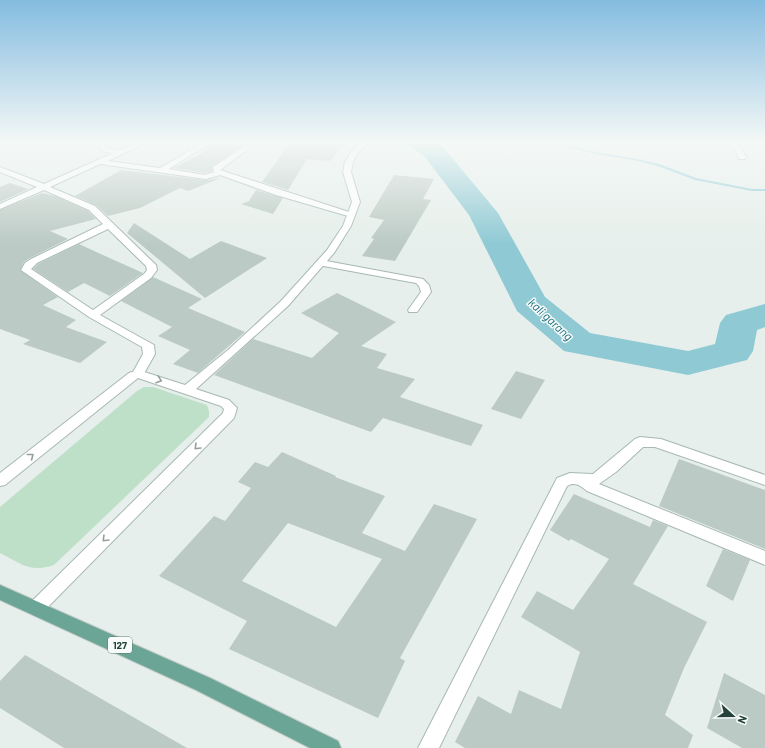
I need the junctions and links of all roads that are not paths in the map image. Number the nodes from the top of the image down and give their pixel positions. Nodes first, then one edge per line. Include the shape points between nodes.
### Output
1 (17, 176) edge
2 (69, 176) edge
3 (231, 176) edge
4 (348, 176) edge
5 (45, 187) junction
6 (0, 207) edge
7 (351, 214) junction
8 (109, 225) junction
9 (321, 263) junction
10 (413, 310) dead end
11 (93, 315) junction
12 (138, 374) junction
13 (187, 390) junction
14 (582, 480) junction
15 (765, 480) edge
16 (0, 481) edge
17 (765, 558) edge
18 (0, 592) edge
19 (37, 607) junction
20 (331, 748) edge
21 (428, 748) edge

1 - 5 street
2 - 5 street
3 - 7 street
4 - 7 street via 356,196
5 - 6 street
5 - 8 street via 92,208
7 - 9 street via 334,247
8 - 11 street via 151,266 152,270 148,276
8 - 11 street via 34,261 26,270
9 - 10 street via 419,281 424,285 426,292
9 - 13 street via 224,360
11 - 12 street via 148,345 149,354
12 -> 13 street
16 -> 12 street
13 -> 19 street via 225,403 231,408 229,415
14 - 15 street via 599,478 644,441 656,442
14 - 17 street via 592,487
14 - 21 street via 572,478 562,482
18 - 19 main road, 127
19 - 20 main road, 127 via 204,684

